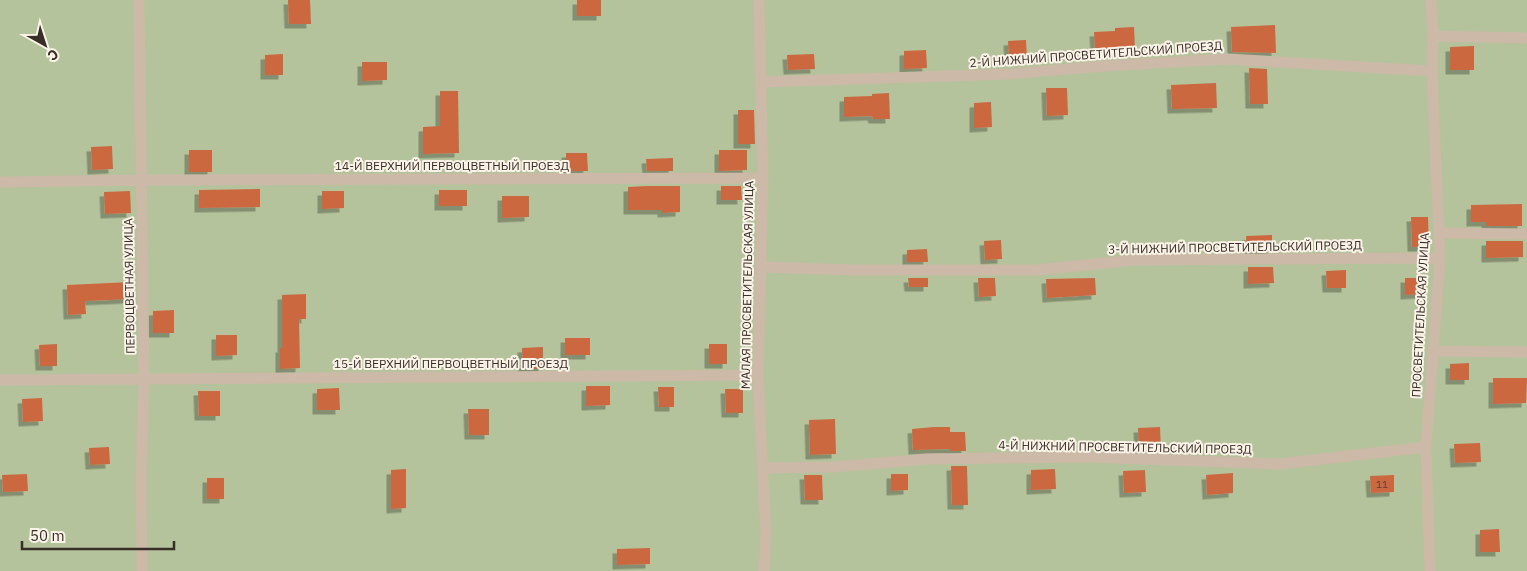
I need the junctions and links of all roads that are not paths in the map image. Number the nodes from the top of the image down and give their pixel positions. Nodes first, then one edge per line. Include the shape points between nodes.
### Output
1 (139, 0) edge
2 (759, 0) edge
3 (1431, 0) edge
4 (1433, 36) junction
5 (1527, 38) edge
6 (1432, 71) junction
7 (761, 82) junction
8 (763, 178) junction
9 (142, 180) junction
10 (0, 182) edge
11 (1439, 234) junction
12 (1527, 234) edge
13 (1440, 258) junction
14 (761, 267) junction
15 (1433, 351) junction
16 (1527, 352) edge
17 (758, 375) junction
18 (144, 379) junction
19 (0, 380) edge
20 (1426, 447) junction
21 (763, 468) junction
22 (142, 571) edge
23 (764, 571) edge
24 (1430, 571) edge

1 - 9 lane, ПЕРВОЦВЕТНАЯ УЛИЦА
2 - 7 lane, МАЛАЯ ПРОСВЕТИТЕЛЬСКАЯ УЛИЦА
3 - 4 lane, ПРОСВЕТИТЕЛЬСКАЯ УЛИЦА
4 - 5 lane
4 - 6 lane, ПРОСВЕТИТЕЛЬСКАЯ УЛИЦА
6 - 7 lane, 2-Й НИЖНИЙ ПРОСВЕТИТЕЛЬСКИЙ ПРОЕЗД via 1228,59 1010,74
6 - 11 lane, ПРОСВЕТИТЕЛЬСКАЯ УЛИЦА
7 - 8 lane, МАЛАЯ ПРОСВЕТИТЕЛЬСКАЯ УЛИЦА
8 - 9 lane, 14-Й ВЕРХНИЙ ПЕРВОЦВЕТНЫЙ ПРОЕЗД
8 - 14 lane, МАЛАЯ ПРОСВЕТИТЕЛЬСКАЯ УЛИЦА
9 - 10 lane, 14-Й ВЕРХНИЙ ПЕРВОЦВЕТНЫЙ ПРОЕЗД
9 - 18 lane, ПЕРВОЦВЕТНАЯ УЛИЦА
11 - 12 lane
11 - 13 lane, ПРОСВЕТИТЕЛЬСКАЯ УЛИЦА
13 - 14 lane, 3-Й НИЖНИЙ ПРОСВЕТИТЕЛЬСКИЙ ПРОЕЗД via 1135,260 1037,270
13 - 15 lane, ПРОСВЕТИТЕЛЬСКАЯ УЛИЦА
14 - 17 lane, МАЛАЯ ПРОСВЕТИТЕЛЬСКАЯ УЛИЦА
15 - 16 lane
15 - 20 lane, ПРОСВЕТИТЕЛЬСКАЯ УЛИЦА
17 - 18 lane, 15-Й ВЕРХНИЙ ПЕРВОЦВЕТНЫЙ ПРОЕЗД
17 - 21 lane, МАЛАЯ ПРОСВЕТИТЕЛЬСКАЯ УЛИЦА
18 - 19 lane, 15-Й ВЕРХНИЙ ПЕРВОЦВЕТНЫЙ ПРОЕЗД
18 - 22 lane, ПЕРВОЦВЕТНАЯ УЛИЦА
20 - 21 lane, 4-Й НИЖНИЙ ПРОСВЕТИТЕЛЬСКИЙ ПРОЕЗД via 1279,464 1086,457 947,458 834,467
20 - 24 lane, ПРОСВЕТИТЕЛЬСКАЯ УЛИЦА
21 - 23 lane, МАЛАЯ ПРОСВЕТИТЕЛЬСКАЯ УЛИЦА

